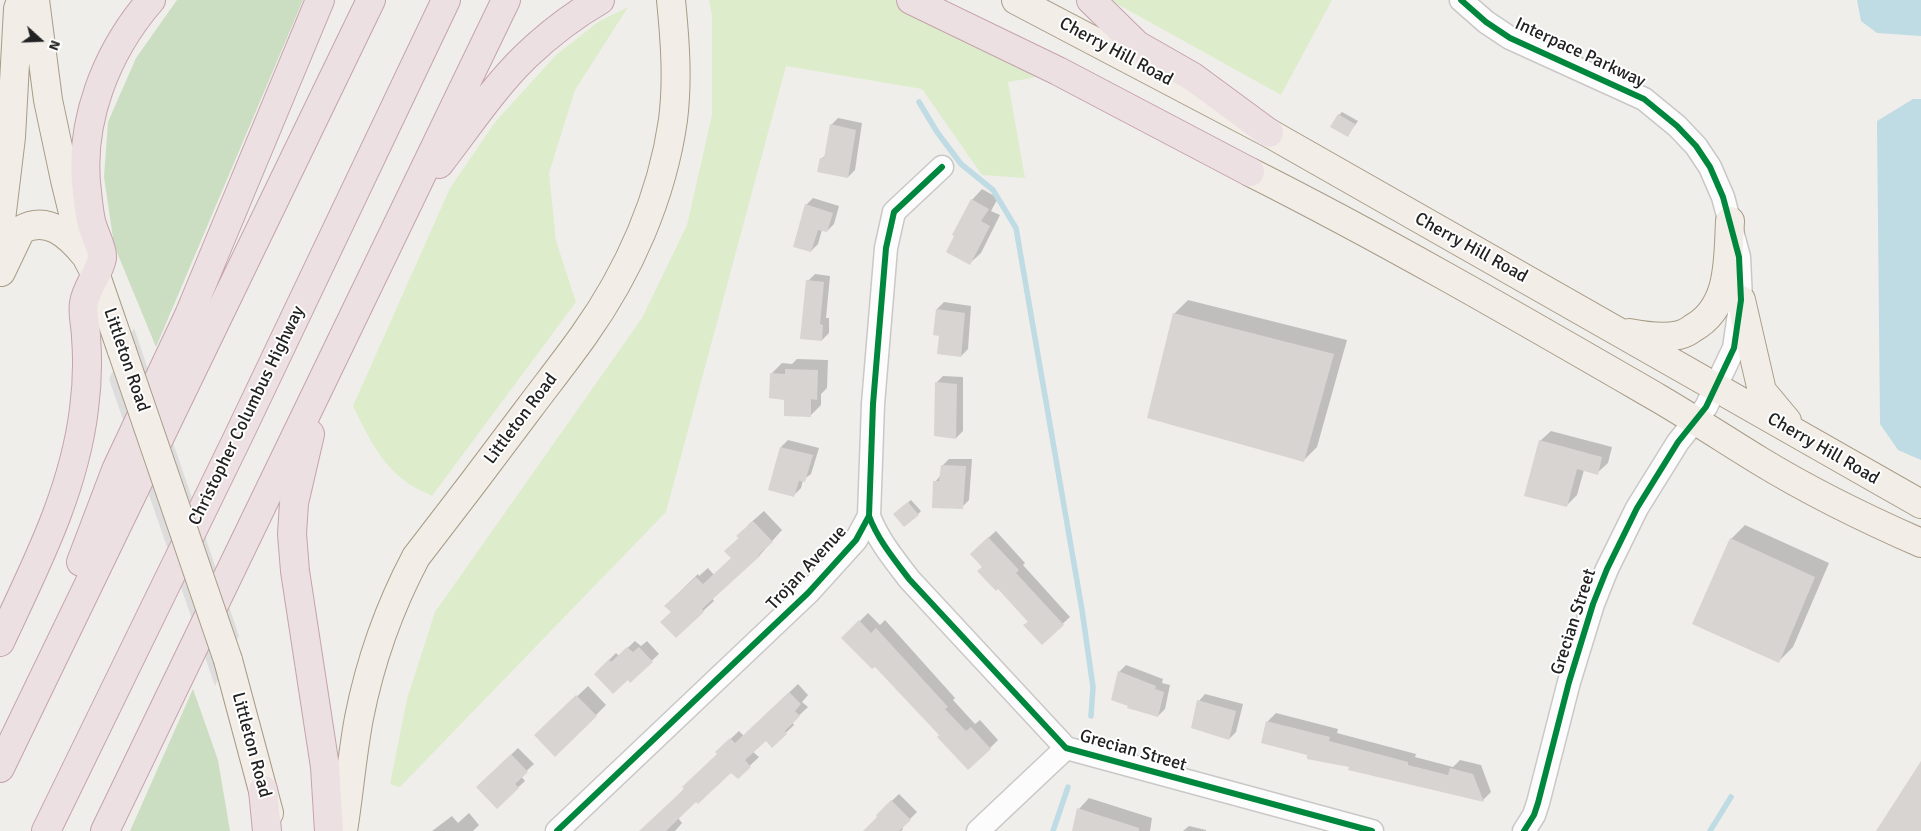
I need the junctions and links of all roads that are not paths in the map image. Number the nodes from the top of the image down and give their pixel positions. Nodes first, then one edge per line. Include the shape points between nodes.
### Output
1 (21, 0) edge
2 (35, 0) edge
3 (151, 0) edge
4 (320, 0) edge
5 (370, 0) edge
6 (446, 0) edge
7 (506, 0) edge
8 (600, 0) edge
9 (670, 0) edge
10 (911, 0) edge
11 (1016, 0) edge
12 (1091, 0) edge
13 (1461, 0) edge
14 (1269, 133) junction
15 (942, 167) dead end
16 (1250, 172) joint
17 (406, 207) junction
18 (1730, 221) junction
19 (0, 228) edge
20 (92, 266) junction
21 (0, 271) edge
22 (1741, 300) junction
23 (1623, 332) junction
24 (322, 385) junction
25 (1716, 387) junction
26 (1694, 420) junction
27 (1799, 436) junction
28 (1921, 504) edge
29 (869, 516) junction
30 (1921, 543) edge
31 (0, 642) edge
32 (184, 669) junction
33 (21, 724) junction
34 (1066, 748) junction
35 (0, 768) edge
36 (263, 790) junction
37 (1307, 823) edge
38 (46, 831) edge
39 (105, 831) edge
40 (115, 831) edge
41 (267, 831) edge
42 (274, 831) edge
43 (329, 831) edge
44 (343, 831) edge
45 (557, 831) edge
46 (978, 831) edge
47 (1372, 831) edge
48 (1524, 831) edge

1 - 19 main road via 11,136
2 - 20 main road, Littleton Road via 50,109 65,180 75,221
3 - 20 highway via 127,32 108,66 97,91 89,127 86,186 91,222 102,257
4 - 33 highway via 189,315 116,470
5 - 33 highway
6 - 38 highway, Christopher Columbus Highway
7 - 17 highway
8 - 17 highway via 526,56
9 - 44 main road, Littleton Road via 676,76 673,120 662,173 646,219 627,263 585,334 416,558 400,587 369,675 359,719
10 - 16 highway via 1058,71
11 - 14 main road, Cherry Hill Road
12 - 14 highway via 1137,45 1193,78
13 - 18 street, Interpace Parkway via 1510,38 1644,99 1670,119 1696,146 1710,167
14 - 23 main road, Cherry Hill Road
15 - 29 street, Trojan Avenue via 894,212 886,248
16 - 26 main road, Cherry Hill Road via 1433,270
17 - 24 highway
18 - 22 street, Interpace Parkway via 1739,257
18 - 23 main road via 1724,289 1703,322 1681,335 1655,337
20 - 21 main road via 64,232 34,224 21,230
20 - 31 highway via 84,304 87,339 83,417 69,480 43,549
20 - 36 main road, Littleton Road, bridge via 228,660
22 - 25 street, Interpace Parkway via 1734,348
22 - 27 main road via 1762,391
23 - 25 main road, Cherry Hill Road
24 - 32 highway
24 - 43 highway via 294,503 292,534 325,767
25 - 26 street, Grecian Street
25 - 27 main road, Cherry Hill Road
26 - 30 main road, Cherry Hill Road via 1798,482
26 - 48 street, Grecian Street via 1637,508 1607,568 1569,682 1538,803
27 - 28 main road, Cherry Hill Road
29 - 34 street, Grecian Street via 887,550 909,579
29 - 45 street, Trojan Avenue via 856,540 808,593
32 - 39 highway
32 - 40 highway
33 - 35 highway
34 - 37 street, Grecian Street
34 - 46 street
36 - 41 highway
36 - 42 main road, Littleton Road
37 - 47 street, Grecian Street

